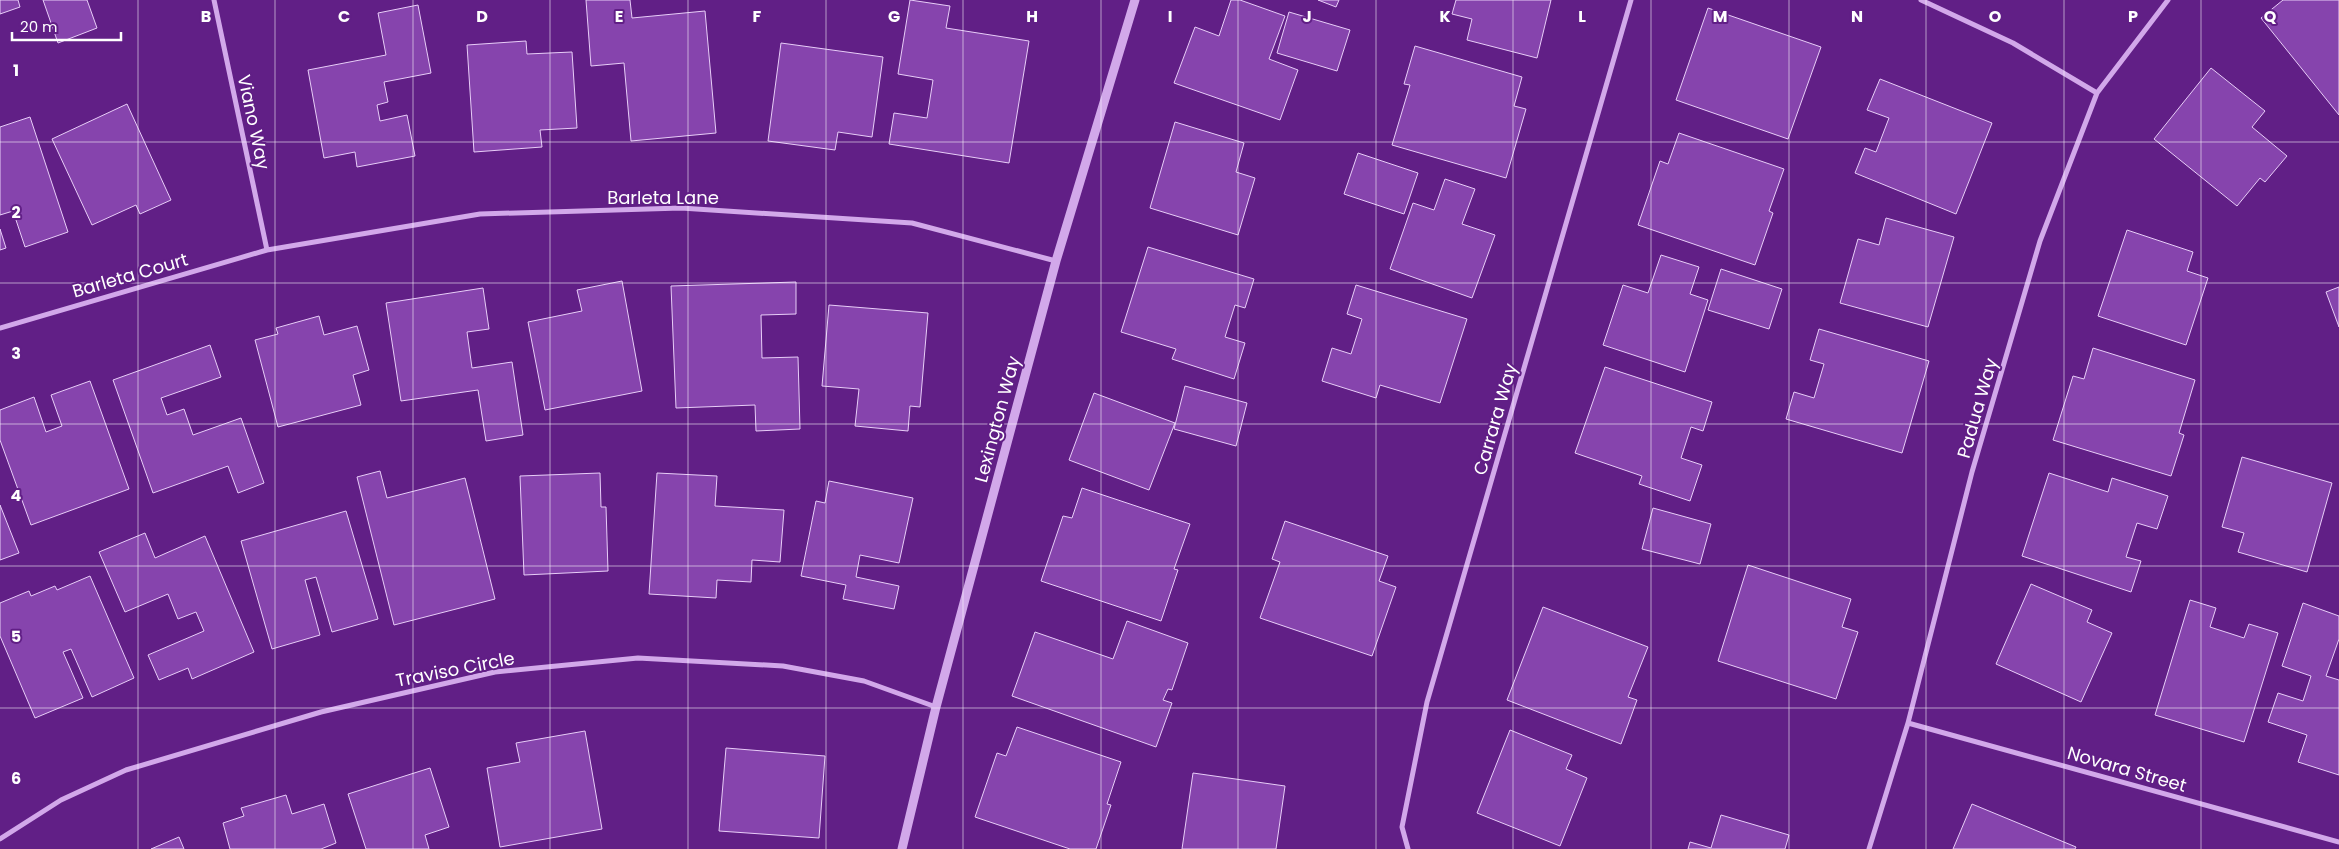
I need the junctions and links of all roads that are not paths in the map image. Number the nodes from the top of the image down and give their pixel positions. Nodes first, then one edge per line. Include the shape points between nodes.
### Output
1 (214, 0) edge
2 (1134, 0) edge
3 (1631, 0) edge
4 (1921, 0) edge
5 (2168, 0) edge
6 (2097, 94) junction
7 (267, 250) junction
8 (1056, 261) junction
9 (0, 328) edge
10 (936, 707) junction
11 (1908, 723) junction
12 (0, 839) edge
13 (2339, 842) edge
14 (902, 849) edge
15 (1408, 849) edge
16 (1869, 849) edge

1 - 7 street, Viano Way
2 - 8 street, Lexington Way
3 - 15 street, Carrara Way via 1427,702 1402,827
4 - 6 street via 2013,43
5 - 6 street, Padua Way
6 - 11 street, Padua Way via 2037,251 1972,472
7 - 8 street, Barleta Lane via 480,214 680,208 912,223
7 - 9 street, Barleta Court
8 - 10 street, Lexington Way
10 - 12 street, Traviso Circle via 864,681 783,666 638,658 495,672 321,712 126,770 61,800
10 - 14 street, Lexington Way
11 - 13 street, Novara Street
11 - 16 street, Padua Way

